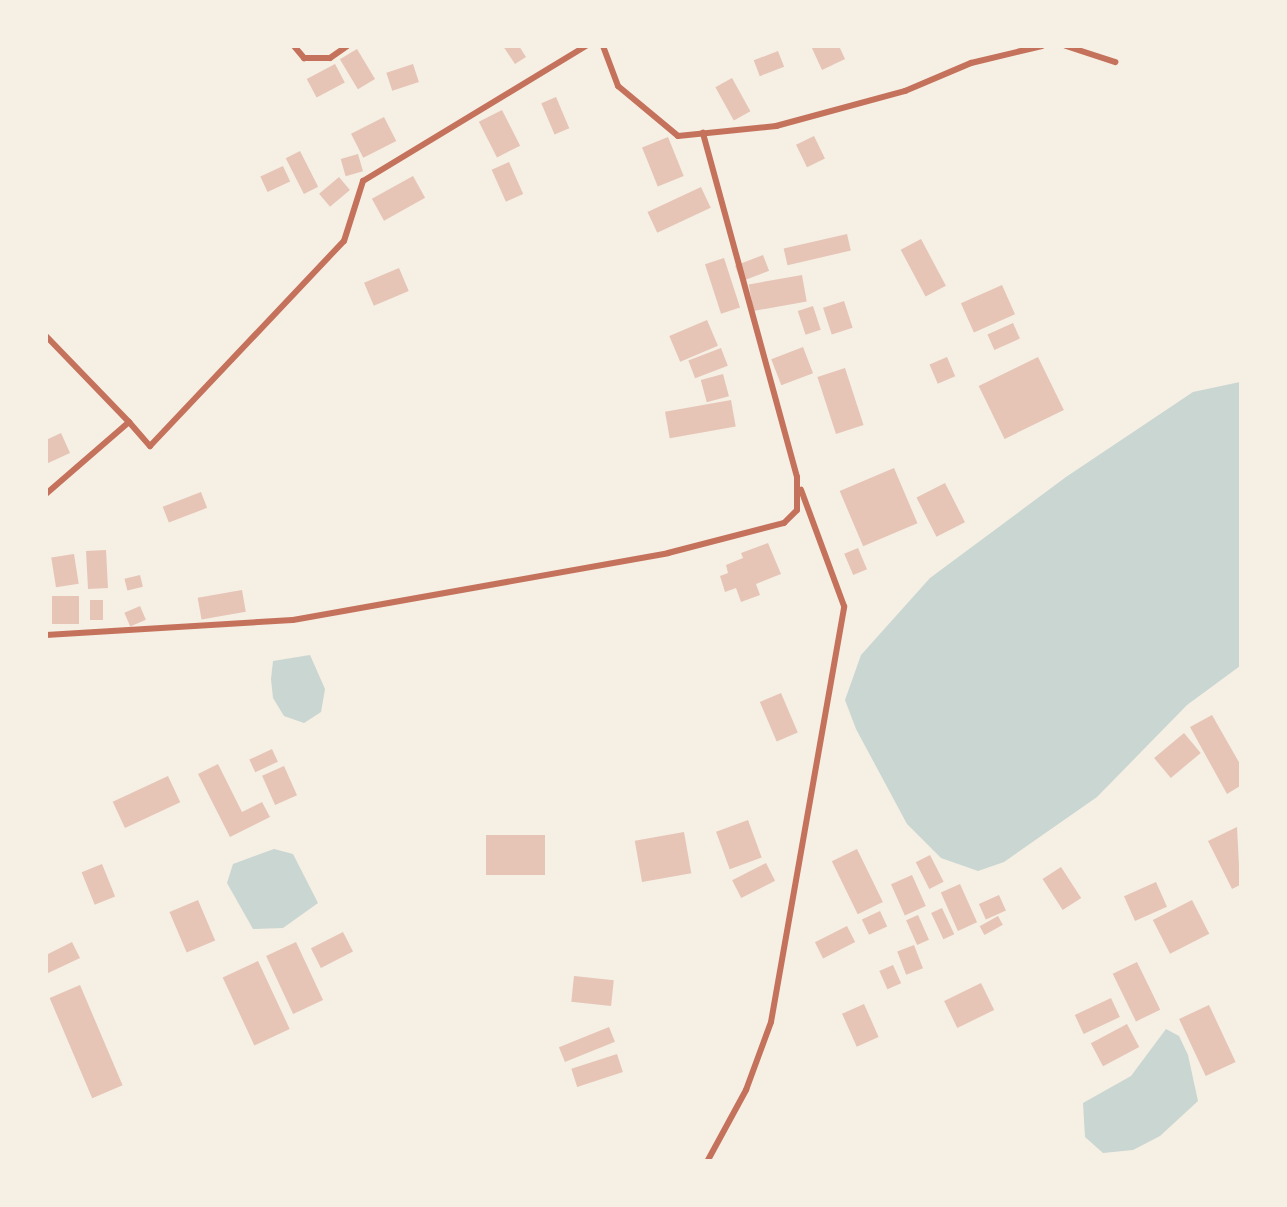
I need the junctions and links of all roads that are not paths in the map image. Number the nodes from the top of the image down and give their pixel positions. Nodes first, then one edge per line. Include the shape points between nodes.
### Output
1 (294, 46) edge
2 (347, 46) edge
3 (586, 46) edge
4 (603, 46) edge
5 (1042, 46) edge
6 (1066, 46) edge
7 (1115, 62) dead end
8 (703, 134) junction
9 (46, 336) edge
10 (129, 422) junction
11 (796, 477) junction
12 (46, 494) edge
13 (46, 635) edge
14 (708, 1161) edge

1 - 2 street via 304,58 330,58
3 - 10 street via 363,181 344,241 150,446
4 - 8 street via 618,86 678,136
5 - 8 street via 970,63 905,91 776,126
6 - 7 street
8 - 11 street
9 - 10 street
10 - 12 street
11 - 13 street via 797,510 784,523 668,554 293,620
11 - 14 street via 844,606 771,1022 746,1090

